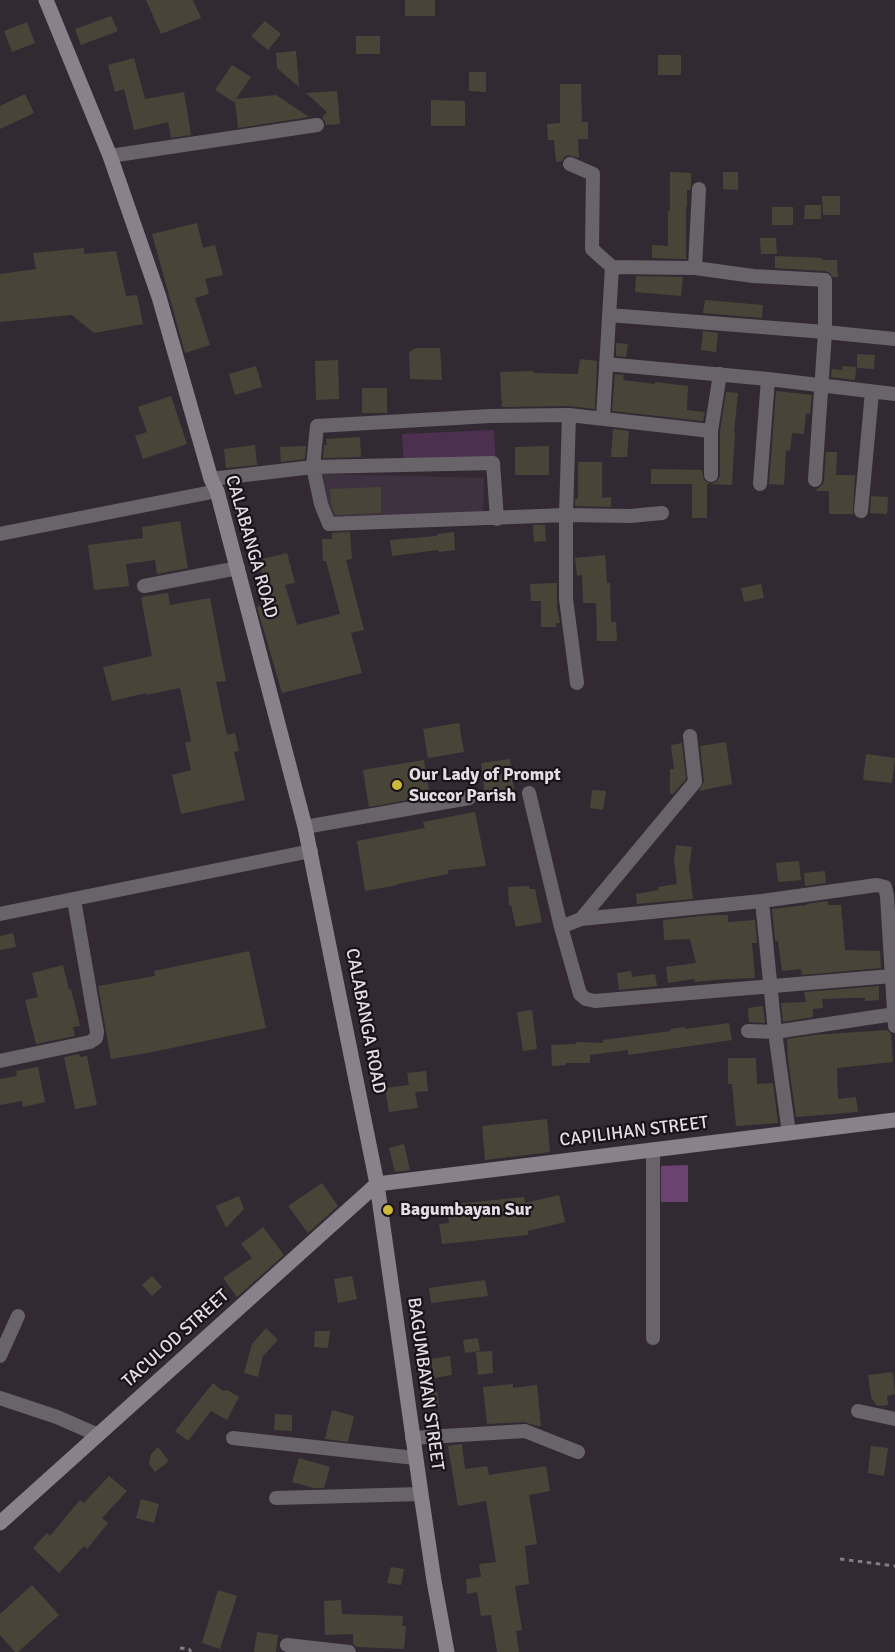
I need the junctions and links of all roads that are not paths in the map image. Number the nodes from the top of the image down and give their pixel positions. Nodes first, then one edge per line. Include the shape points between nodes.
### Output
1 (46, 0) edge
2 (317, 125) dead end
3 (110, 156) junction
4 (570, 164) dead end
5 (699, 189) dead end
6 (612, 267) junction
7 (695, 268) junction
8 (609, 315) junction
9 (825, 332) junction
10 (895, 339) edge
11 (606, 364) junction
12 (720, 374) junction
13 (768, 379) junction
14 (822, 385) junction
15 (872, 392) junction
16 (895, 394) edge
17 (569, 415) junction
18 (603, 418) junction
19 (711, 431) junction
20 (313, 466) junction
21 (711, 475) dead end
22 (815, 480) dead end
23 (760, 483) dead end
24 (214, 485) junction
25 (861, 511) dead end
26 (662, 513) dead end
27 (566, 515) junction
28 (497, 519) junction
29 (0, 534) edge
30 (237, 567) junction
31 (144, 586) dead end
32 (576, 683) dead end
33 (690, 736) dead end
34 (529, 793) dead end
35 (469, 798) dead end
36 (305, 827) junction
37 (311, 851) junction
38 (74, 900) junction
39 (762, 901) junction
40 (0, 914) edge
41 (581, 920) junction
42 (561, 927) junction
43 (892, 976) junction
44 (771, 985) junction
45 (894, 1018) edge
46 (748, 1031) dead end
47 (775, 1032) junction
48 (0, 1061) edge
49 (895, 1120) edge
50 (365, 1121) joint
51 (789, 1133) junction
52 (653, 1149) junction
53 (377, 1184) junction
54 (18, 1316) dead end
55 (653, 1338) dead end
56 (0, 1356) edge
57 (0, 1398) edge
58 (858, 1411) dead end
59 (895, 1419) edge
60 (98, 1435) junction
61 (233, 1438) dead end
62 (412, 1438) junction
63 (578, 1452) dead end
64 (415, 1458) junction
65 (421, 1494) junction
66 (276, 1498) dead end
67 (0, 1523) edge
68 (287, 1645) dead end
69 (349, 1652) edge
70 (447, 1652) edge

1 - 3 main road, CALABANGA ROAD
2 - 3 street
3 - 24 main road, CALABANGA ROAD via 159,297
4 - 6 street via 592,174 592,249
5 - 7 street
6 - 7 street
6 - 8 street
7 - 9 street via 825,280
8 - 9 street
8 - 11 street
9 - 10 street
9 - 14 street
11 - 12 street
11 - 18 street
12 - 13 street
12 - 19 street
13 - 14 street
13 - 23 street
14 - 15 street
14 - 22 street
15 - 16 street
15 - 25 street
17 - 18 street
17 - 20 street via 317,426
17 - 27 street
18 - 19 street
19 - 21 street
20 - 24 street
20 - 28 street via 329,524
20 - 28 street via 493,463
24 - 29 street
24 - 30 main road, CALABANGA ROAD
26 - 27 street
27 - 28 street
27 - 32 street via 566,599
30 - 31 street
30 - 36 main road, CALABANGA ROAD
33 - 41 street via 695,782
34 - 42 street
35 - 36 street
36 - 37 main road, CALABANGA ROAD
37 - 38 street
37 - 50 main road, CALABANGA ROAD
38 - 40 street
38 - 48 street via 96,1038
39 - 41 street
39 - 43 street via 885,887
39 - 44 street
41 - 42 street
42 - 44 street via 580,994 586,999
43 - 44 street
43 - 45 street
44 - 47 street
45 - 47 street
46 - 47 street
47 - 51 street
49 - 51 main road, CAPILIHAN STREET
50 - 53 main road, BAGUMBAYAN STREET
51 - 52 main road, CAPILIHAN STREET
52 - 53 main road, CAPILIHAN STREET
52 - 55 street
53 - 60 main road, TACULOD STREET
53 - 62 main road, BAGUMBAYAN STREET
54 - 56 street
57 - 60 street
58 - 59 street
60 - 67 main road, TACULOD STREET
61 - 64 street
62 - 63 street via 525,1431
62 - 64 main road, BAGUMBAYAN STREET
64 - 65 main road, BAGUMBAYAN STREET
65 - 66 street
65 - 70 main road, BAGUMBAYAN STREET
68 - 69 street

